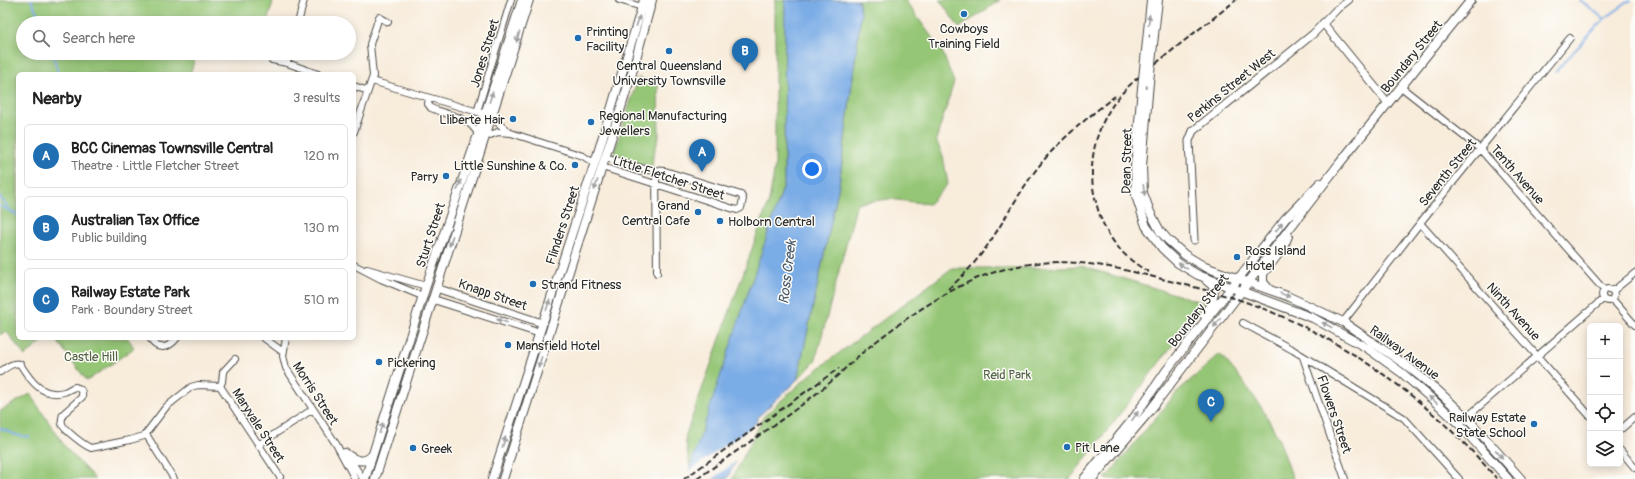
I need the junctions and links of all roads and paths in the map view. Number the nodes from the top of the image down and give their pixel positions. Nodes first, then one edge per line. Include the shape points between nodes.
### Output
1 (304, 0) edge
2 (511, 0) edge
3 (522, 0) edge
4 (529, 0) edge
5 (619, 0) edge
6 (649, 0) edge
7 (652, 0) edge
8 (1151, 0) edge
9 (1158, 0) edge
10 (1349, 0) edge
11 (1471, 0) edge
12 (643, 3) edge
13 (1336, 10) joint
14 (300, 16) edge
15 (388, 22) dead end
16 (1324, 23) junction
17 (1570, 38) dead end
18 (272, 60) dead end
19 (288, 60) edge
20 (287, 63) junction
21 (312, 72) edge
22 (372, 81) junction
23 (356, 87) edge
24 (1401, 87) junction
25 (368, 91) junction
26 (429, 98) junction
27 (1388, 103) junction
28 (478, 112) junction
29 (494, 113) junction
30 (466, 120) junction
31 (356, 126) edge
32 (511, 132) junction
33 (482, 135) junction
34 (1480, 149) junction
35 (599, 161) junction
36 (1339, 164) junction
37 (465, 169) junction
38 (656, 170) junction
39 (474, 172) junction
40 (656, 184) junction
41 (1296, 221) junction
42 (1420, 222) junction
43 (1194, 240) dead end
44 (356, 266) edge
45 (356, 266) edge
46 (657, 273) dead end
47 (1635, 273) edge
48 (1202, 277) junction
49 (1238, 279) junction
50 (405, 280) junction
51 (1248, 282) junction
52 (426, 286) junction
53 (436, 288) junction
54 (1231, 288) junction
55 (403, 289) junction
56 (1269, 290) junction
57 (1604, 290) junction
58 (1613, 291) junction
59 (1241, 292) junction
60 (455, 294) junction
61 (422, 296) junction
62 (432, 299) junction
63 (1603, 299) junction
64 (1612, 299) junction
65 (452, 306) junction
66 (1343, 322) junction
67 (542, 323) junction
68 (1243, 323) dead end
69 (1635, 325) edge
70 (551, 326) junction
71 (539, 333) junction
72 (548, 336) junction
73 (151, 340) edge
74 (175, 340) edge
75 (267, 340) edge
76 (286, 340) edge
77 (1182, 350) junction
78 (283, 352) junction
79 (1538, 355) junction
80 (1303, 357) junction
81 (235, 359) dead end
82 (0, 372) edge
83 (220, 386) junction
84 (313, 409) junction
85 (1587, 412) edge
86 (1635, 417) edge
87 (1467, 418) junction
88 (1459, 424) junction
89 (1623, 427) edge
90 (146, 434) junction
91 (258, 444) junction
92 (336, 444) junction
93 (345, 453) junction
94 (1623, 454) edge
95 (372, 455) junction
96 (1635, 468) edge
97 (280, 477) dead end
98 (174, 479) edge
99 (355, 479) edge
100 (364, 479) edge
101 (375, 479) edge
102 (492, 479) edge
103 (503, 479) edge
104 (1084, 479) edge
105 (1092, 479) edge
106 (1345, 479) edge
107 (1459, 479) edge
108 (1508, 479) edge
109 (1521, 479) edge

1 - 14 street
2 - 28 street, Jones Street
28 -> 3 main road, Sturt Street
4 -> 29 main road, Sturt Street
5 - 12 street
6 - 12 main road via 647,4
7 - 35 main road, Flinders Street via 632,73
48 -> 8 main road, Dean Street, bridge via 1178,263 1156,241 1146,226 1136,196 1135,166
9 -> 49 main road, Dean Street, bridge via 1142,166 1144,193 1150,212 1160,230 1185,255 1205,267
10 - 13 street, Perkins Street West
11 - 24 main road, Boundary Street
35 -> 12 main road, Flinders Street
13 - 16 street, Perkins Street West
15 - 22 street via 379,17 372,35
16 - 27 street
16 - 43 street, Perkins Street West via 1193,131 1189,141
17 - 34 street, Seventh Street
18 - 20 street
19 - 20 street
20 - 21 street
22 - 25 street
22 - 26 street
23 - 25 street
24 - 27 main road, Boundary Street
24 - 34 street, Tenth Avenue
25 - 31 street
26 - 28 street
26 - 30 street via 428,104 431,108
27 - 36 main road, Boundary Street
28 - 30 street, Jones Street
28 - 33 main road, Sturt Street
29 - 32 street via 499,124
29 - 33 main road, Sturt Street
30 - 33 street
32 - 33 street
32 - 35 street
33 - 37 main road, Sturt Street
33 - 39 main road, Sturt Street
34 - 42 street, Seventh Street
34 - 57 street, Tenth Avenue
35 - 38 street, Little Fletcher Street
35 - 40 street, Little Fletcher Street
67 -> 35 main road, Flinders Street
35 -> 70 main road, Flinders Street
36 - 41 main road, Boundary Street
49 -> 36 main road, Boundary Street via 1285,220
37 - 39 main road
52 -> 37 main road, Sturt Street
38 - 40 street
38 - 40 street, Little Fletcher Street via 741,195 743,199 740,209 737,210
39 -> 53 main road, Sturt Street
40 - 46 street
41 - 51 main road, Boundary Street
41 - 56 main road via 1283,248 1263,274 1263,282
42 - 66 street, Seventh Street
42 - 79 street, Ninth Avenue
44 - 55 street
45 - 50 street
47 - 58 street
48 - 54 main road, Dean Street
48 - 77 main road via 1213,286 1213,298
49 - 51 main road, Dean Street
49 - 54 main road, Boundary Street
50 - 52 street
50 - 55 street
51 - 56 main road, Railway Avenue
51 - 59 main road, Boundary Street
52 - 53 main road
52 - 61 main road, Sturt Street
53 - 60 street, Knapp Street
53 - 62 main road, Sturt Street
54 - 59 main road, Dean Street
54 - 77 main road, Boundary Street
55 - 61 street
56 -> 66 main road, Railway Avenue
57 - 58 street
57 - 63 street
58 - 64 street
88 -> 59 main road, Railway Avenue via 1402,374 1338,330 1307,315
59 -> 105 main road, Boundary Street via 1148,413
60 - 65 street
60 - 67 street, Knapp Street
61 - 62 main road
95 -> 61 main road, Sturt Street
62 - 65 street, Knapp Street
62 - 101 main road, Sturt Street
63 - 64 street
63 - 79 street
64 - 69 street
71 -> 65 street, Knapp Street
66 - 87 main road, Railway Avenue via 1406,365
67 - 70 main road
67 - 71 main road, Flinders Street
68 - 80 street
70 - 72 main road, Flinders Street
71 - 72 main road
102 -> 71 main road, Flinders Street
72 -> 103 main road, Flinders Street
73 - 74 street via 155,345 162,347 171,345
75 - 78 street
76 - 78 street
104 -> 77 main road, Boundary Street via 1133,419
78 - 84 street, Morris Street via 286,368
79 - 85 street, Ninth Avenue
79 - 87 street
80 - 106 street, Flowers Street
80 - 107 street via 1404,418
81 - 83 street via 223,372
82 - 90 street via 18,363 42,391 59,392 79,388 82,397 63,414 62,423 65,429 86,446 92,448
83 - 90 street via 198,385 189,388 166,407
83 - 91 street, Maryvale Street
84 - 91 street
84 - 92 street, Morris Street
86 - 89 street
87 - 88 street
87 -> 109 main road, Railway Avenue
88 - 108 main road, Railway Avenue
90 - 98 street
91 - 97 street, Maryvale Street
92 - 93 street, Morris Street
92 - 99 street, Morris Street
93 - 95 main road via 353,459 362,461
93 - 100 street, Morris Street
94 - 96 street
95 - 100 main road, Sturt Street

